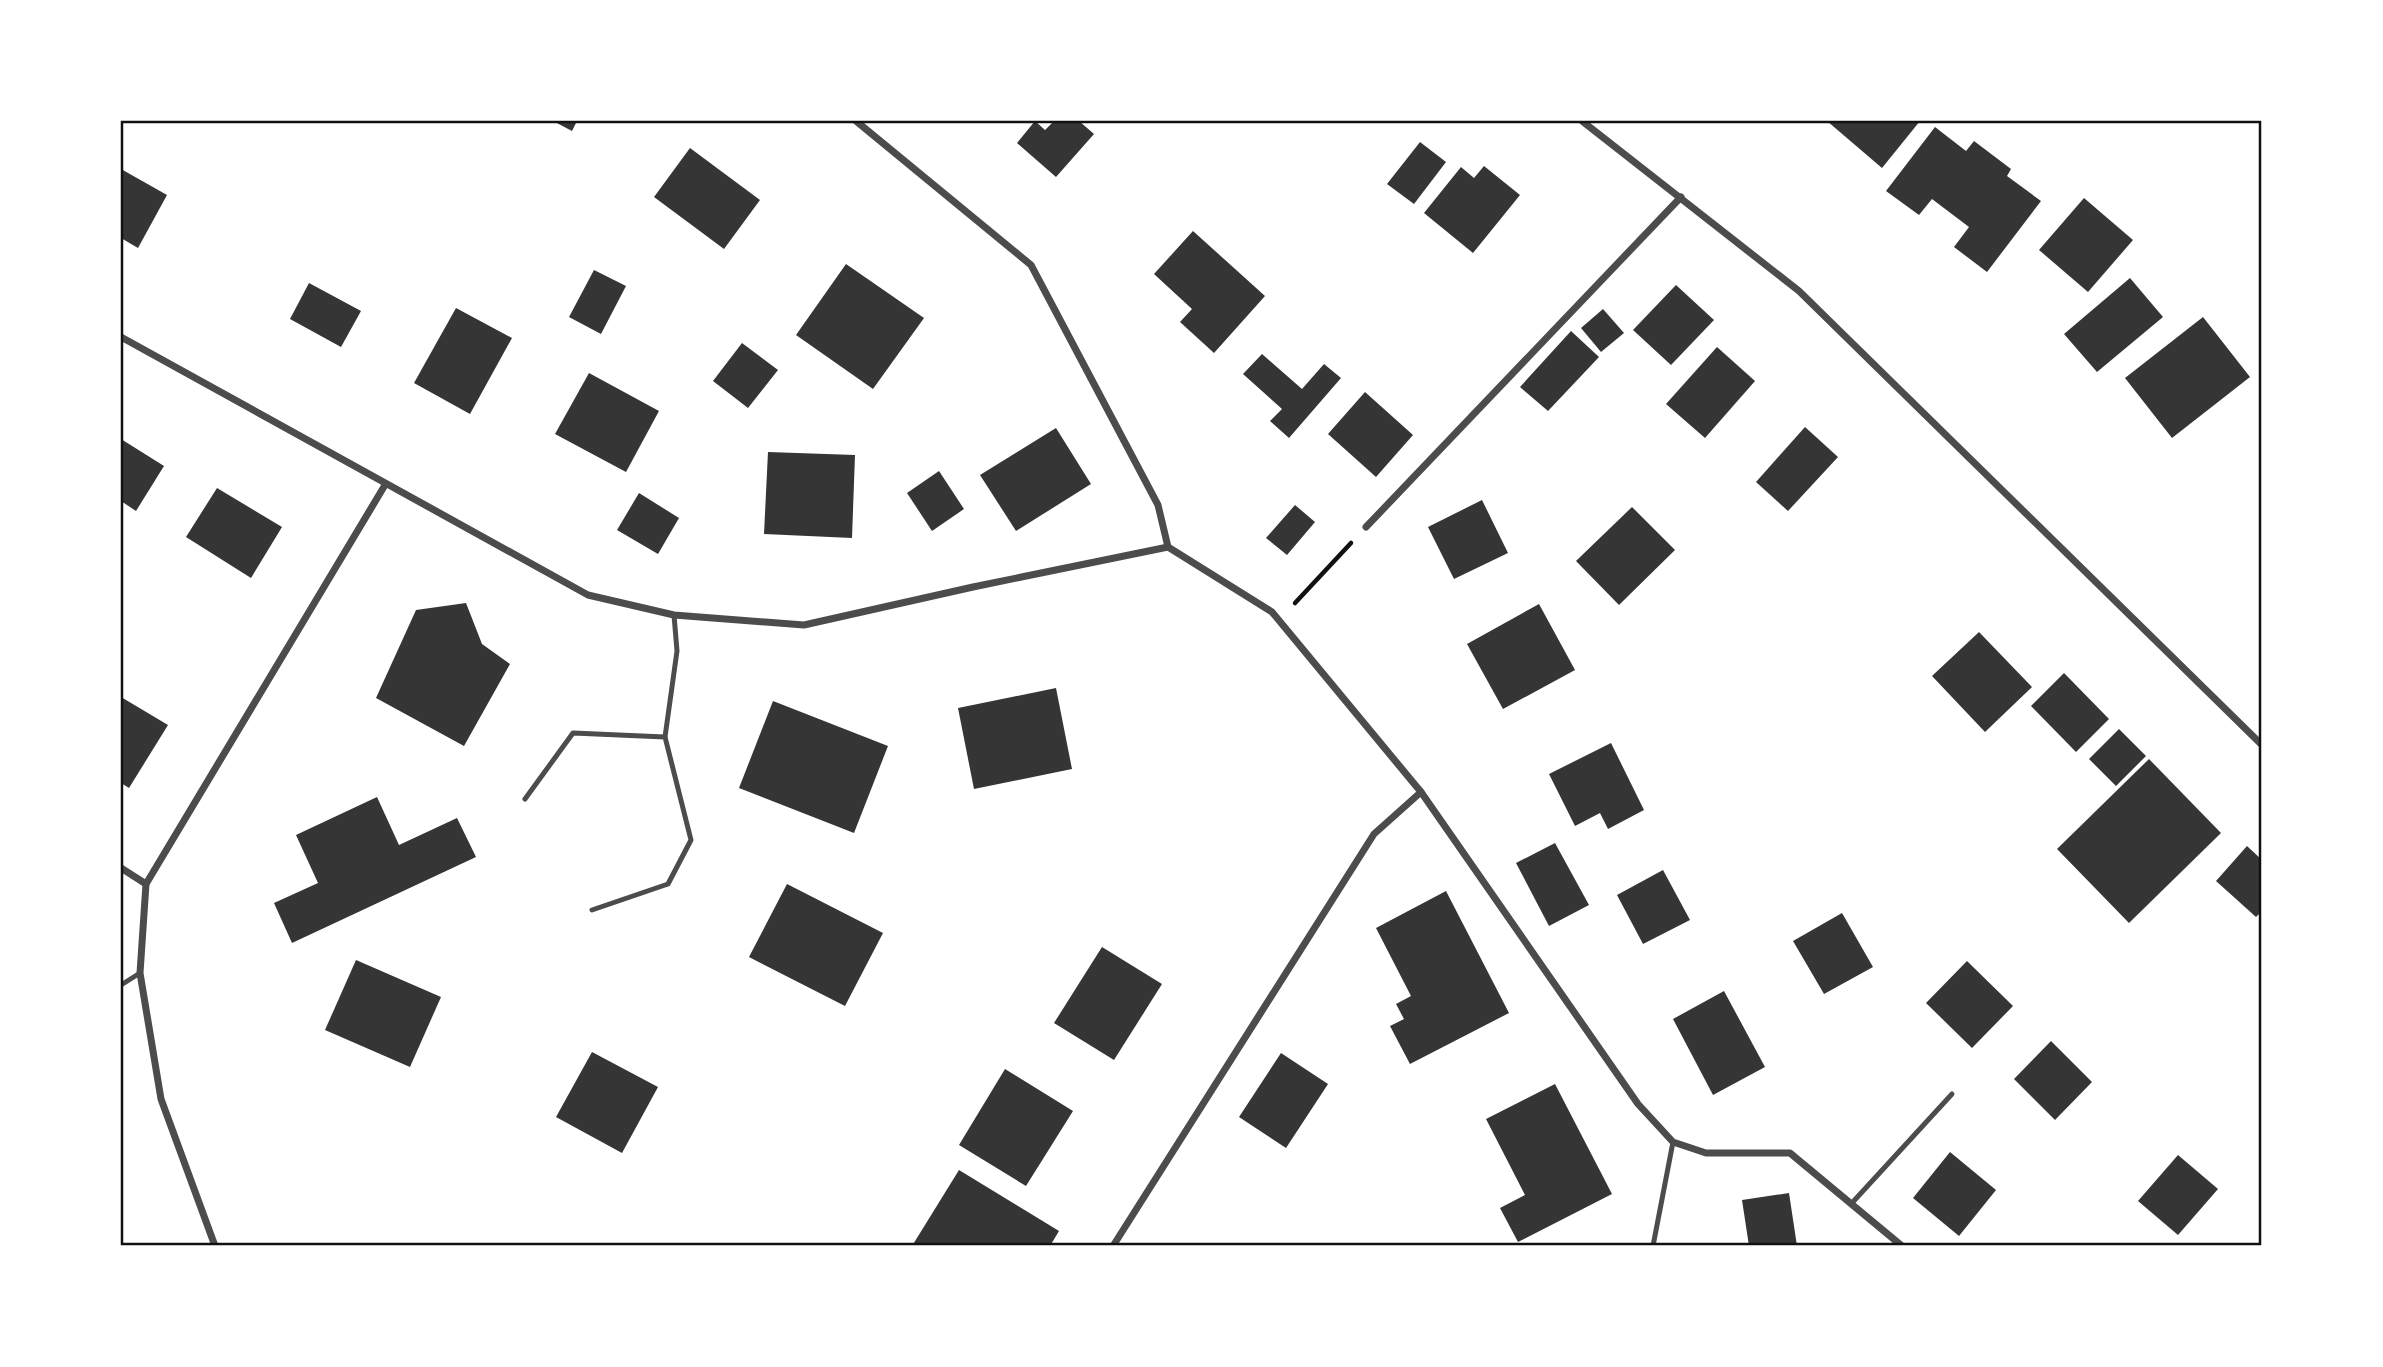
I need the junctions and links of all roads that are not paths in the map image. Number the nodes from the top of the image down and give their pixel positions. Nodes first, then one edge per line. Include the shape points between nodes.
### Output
1 (856, 121) edge
2 (1582, 121) edge
3 (1681, 197) junction
4 (121, 337) edge
5 (385, 485) junction
6 (1366, 527) road end
7 (1168, 547) junction
8 (674, 615) junction
9 (665, 737) junction
10 (2262, 745) edge
11 (1421, 792) junction
12 (525, 799) dead end
13 (121, 868) edge
14 (146, 884) junction
15 (592, 910) dead end
16 (141, 973) junction
17 (121, 985) edge
18 (1952, 1094) dead end
19 (1673, 1142) junction
20 (1852, 1204) junction
21 (215, 1246) edge
22 (1113, 1246) edge
23 (1653, 1246) edge
24 (1902, 1246) edge

1 - 7 street via 1031,265 1158,505
2 - 3 street
3 - 6 street
3 - 10 street via 1799,291
4 - 5 street
5 - 8 street via 588,595
5 - 14 street
7 - 8 street via 804,625
7 - 11 street via 1272,612
8 - 9 lane via 677,651
9 - 12 lane via 573,733
9 - 15 lane via 691,840 668,884
11 - 19 street via 1638,1104
11 - 22 street via 1374,834
13 - 14 street
14 - 16 street
16 - 17 lane
16 - 21 street via 161,1099
18 - 20 lane
19 - 20 street via 1706,1153 1790,1153
19 - 23 lane
20 - 24 street

